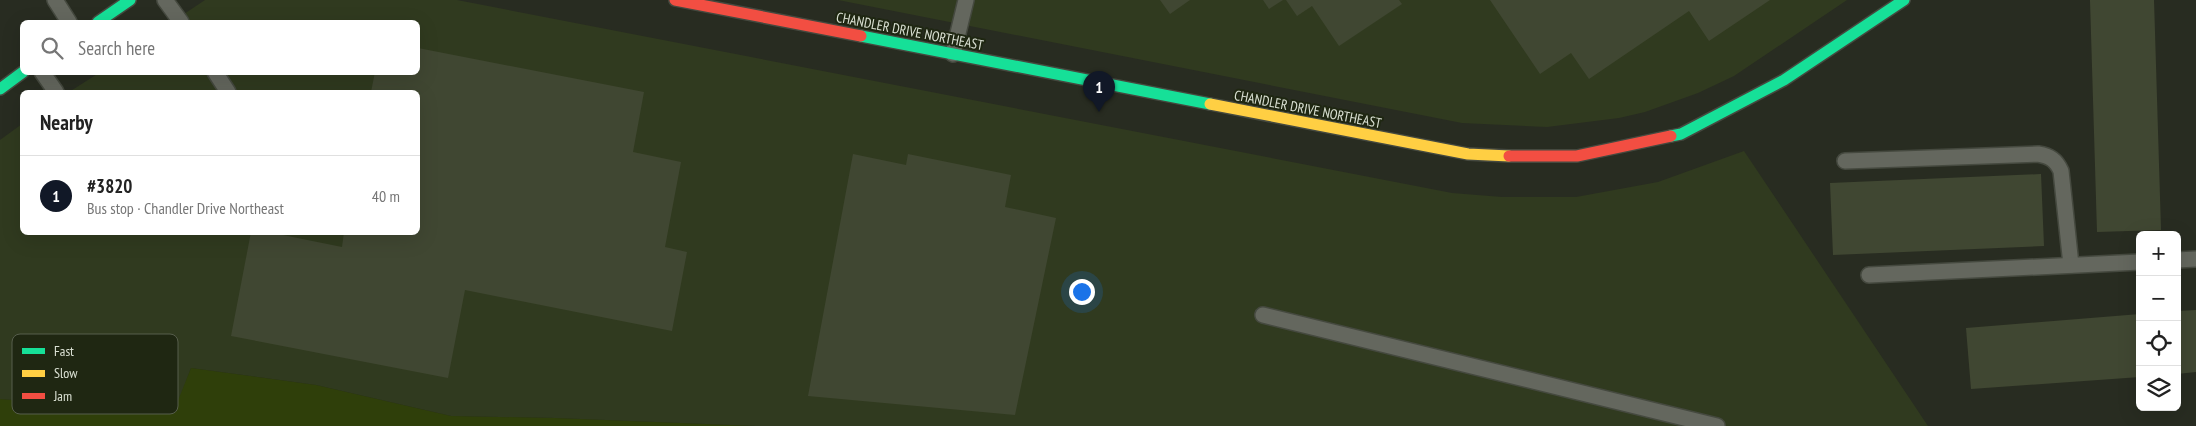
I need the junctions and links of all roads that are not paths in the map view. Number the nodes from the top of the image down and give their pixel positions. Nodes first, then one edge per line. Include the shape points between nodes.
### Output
1 (56, 0) edge
2 (130, 0) edge
3 (165, 0) edge
4 (675, 0) edge
5 (966, 0) edge
6 (1904, 0) edge
7 (68, 20) edge
8 (101, 20) edge
9 (179, 20) edge
10 (953, 54) junction
11 (20, 75) edge
12 (44, 75) edge
13 (217, 75) edge
14 (0, 89) edge
15 (55, 90) edge
16 (227, 90) edge
17 (1846, 161) dead end
18 (2196, 259) edge
19 (2181, 260) edge
20 (2136, 262) edge
21 (2071, 265) junction
22 (1869, 275) dead end
23 (1262, 315) dead end
24 (1717, 426) edge

1 - 7 lane
2 - 8 street
3 - 9 lane
4 - 10 street, CHANDLER DRIVE NORTHEAST
5 - 10 lane
6 - 10 street, CHANDLER DRIVE NORTHEAST via 1784,80 1681,134 1577,156 1468,154
11 - 14 street
12 - 15 lane
13 - 16 lane
17 - 21 lane via 2048,156 2061,171
18 - 19 lane
20 - 21 lane
21 - 22 lane
23 - 24 lane

